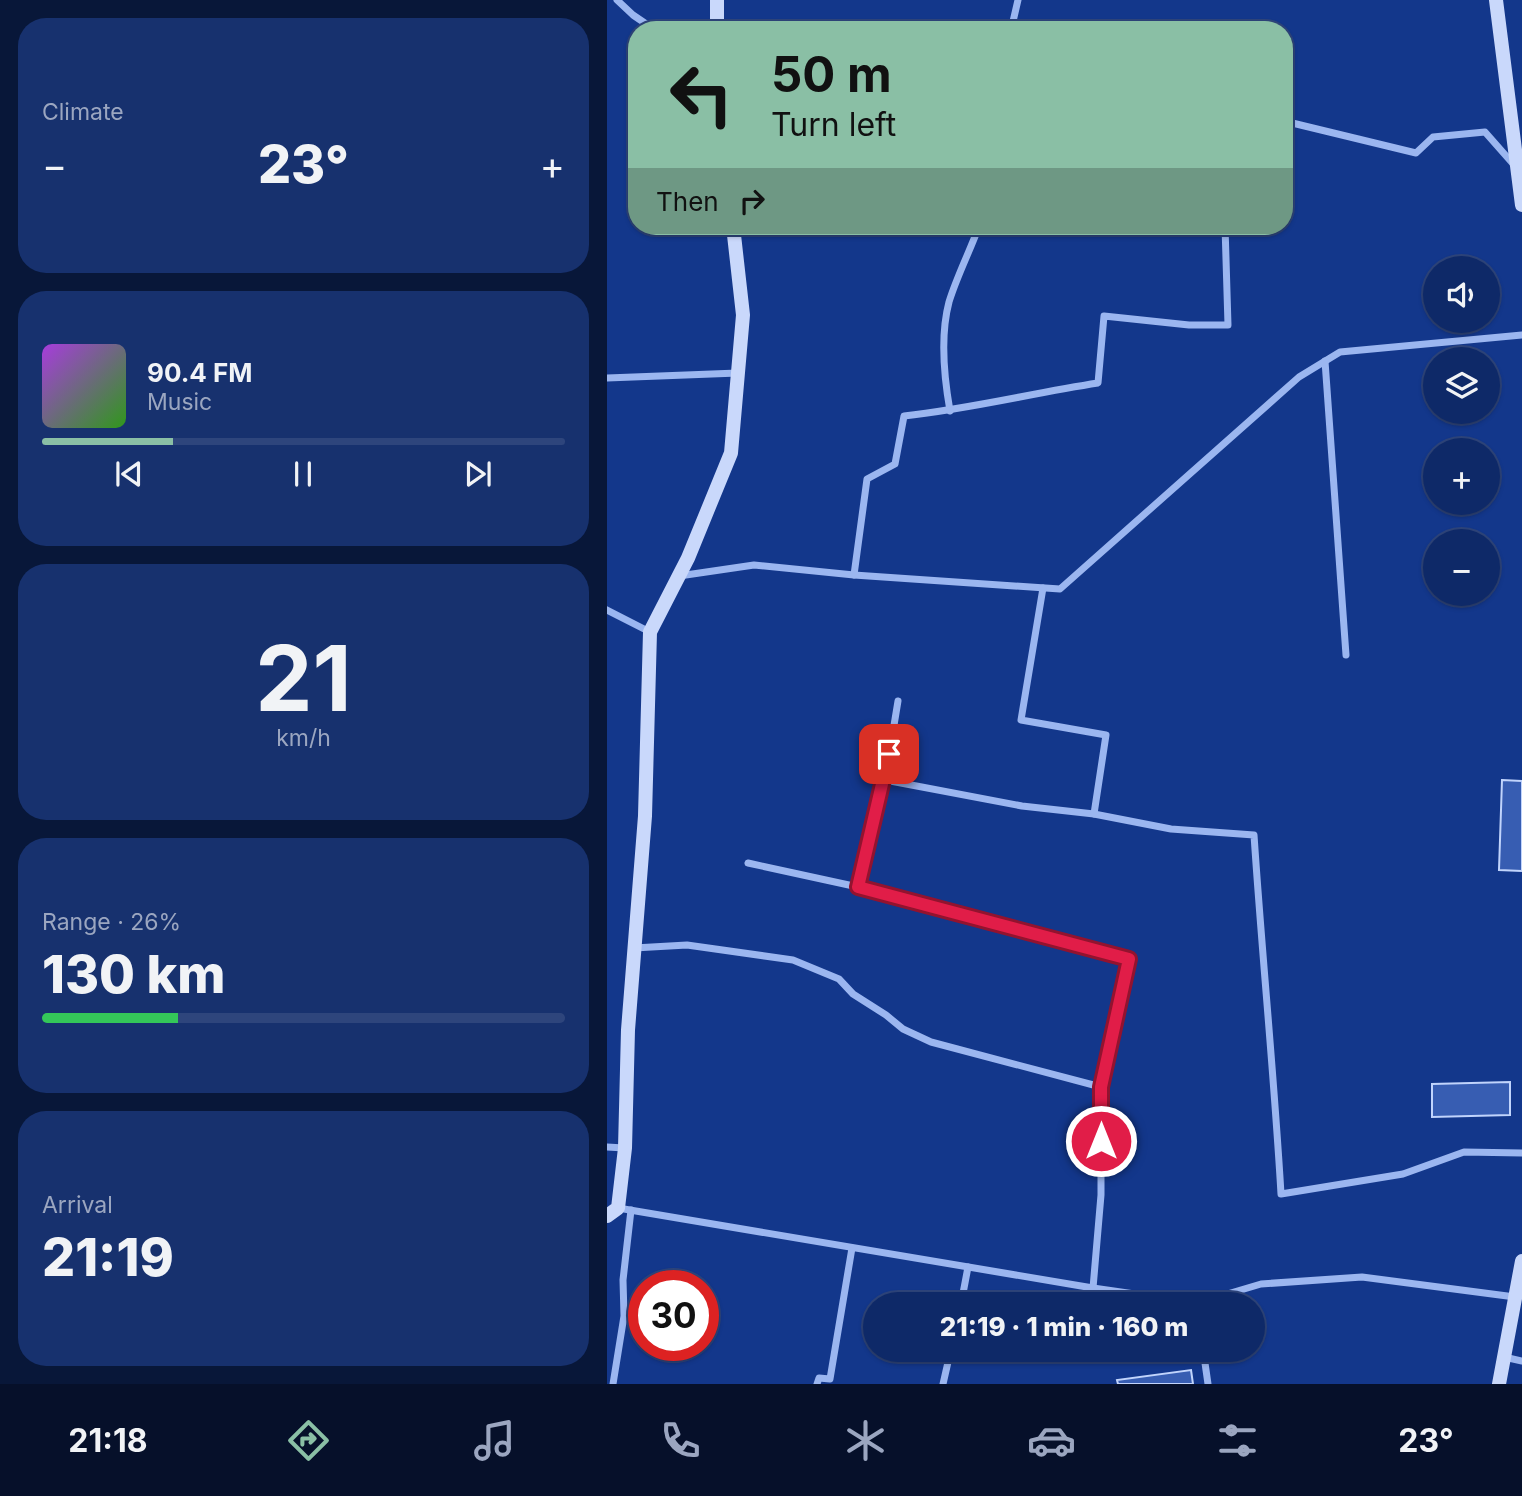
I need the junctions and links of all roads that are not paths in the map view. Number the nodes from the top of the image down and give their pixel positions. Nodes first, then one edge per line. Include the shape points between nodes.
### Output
1 (617, 0) edge
2 (717, 0) edge
3 (1018, 0) edge
4 (1496, 0) edge
5 (642, 21) edge
6 (717, 21) edge
7 (1013, 21) edge
8 (1293, 123) edge
9 (1520, 169) edge
10 (1522, 205) edge
11 (733, 235) edge
12 (975, 235) edge
13 (1225, 235) edge
14 (1522, 335) edge
15 (1325, 361) junction
16 (738, 373) junction
17 (607, 378) edge
18 (950, 411) junction
19 (854, 575) junction
20 (679, 576) junction
21 (1043, 588) junction
22 (607, 610) edge
23 (650, 632) junction
24 (1346, 655) dead end
25 (898, 701) dead end
26 (885, 780) junction
27 (1094, 814) junction
28 (748, 863) dead end
29 (858, 887) junction
30 (634, 948) junction
31 (1101, 1087) junction
32 (607, 1147) edge
33 (625, 1148) junction
34 (1522, 1153) edge
35 (619, 1211) edge
36 (852, 1248) junction
37 (1522, 1261) edge
38 (968, 1268) junction
39 (1093, 1288) junction
40 (963, 1292) edge
41 (1121, 1292) edge
42 (1234, 1292) edge
43 (1515, 1297) junction
44 (1515, 1330) edge
45 (1504, 1357) junction
46 (1522, 1361) edge
47 (948, 1362) edge
48 (1205, 1362) edge
49 (613, 1384) edge
50 (817, 1384) edge
51 (944, 1384) edge
52 (1208, 1384) edge
53 (1499, 1384) edge

1 - 5 street
2 - 6 street
3 - 7 street
4 - 9 street
8 - 9 street via 1416,153 1433,137 1485,132
9 - 10 street
11 - 16 street via 743,315
12 - 18 street via 949,303 945,385
13 - 18 street via 1228,325 1104,316 1098,383
14 - 15 street via 1340,352
15 - 21 street via 1299,376 1060,589
15 - 24 street
16 - 17 street
16 - 20 street via 731,453
18 - 19 street via 905,416 895,464 867,479
19 - 20 street via 754,565
19 - 21 street
20 - 23 street
21 - 27 street via 1021,720 1106,735
22 - 23 street
23 - 30 street via 645,816
25 - 26 street
26 - 27 street via 1022,806
26 - 29 street
27 - 34 street via 1171,829 1254,835 1281,1194 1403,1174 1463,1152
28 - 29 street
29 - 31 street via 1129,959
30 - 31 street via 687,945 793,960 839,979 903,1029 931,1042
30 - 33 street
31 - 39 street via 1101,1195
32 - 33 street
33 - 35 street
35 - 36 street
35 - 49 street via 624,1316
36 - 38 street
36 - 50 street via 830,1379 819,1378
37 - 43 street
38 - 39 street
38 - 40 street
39 - 41 street
42 - 43 street via 1261,1284 1362,1277
43 - 44 street
44 - 45 street
45 - 46 street
45 - 53 street
47 - 51 street
48 - 52 street

